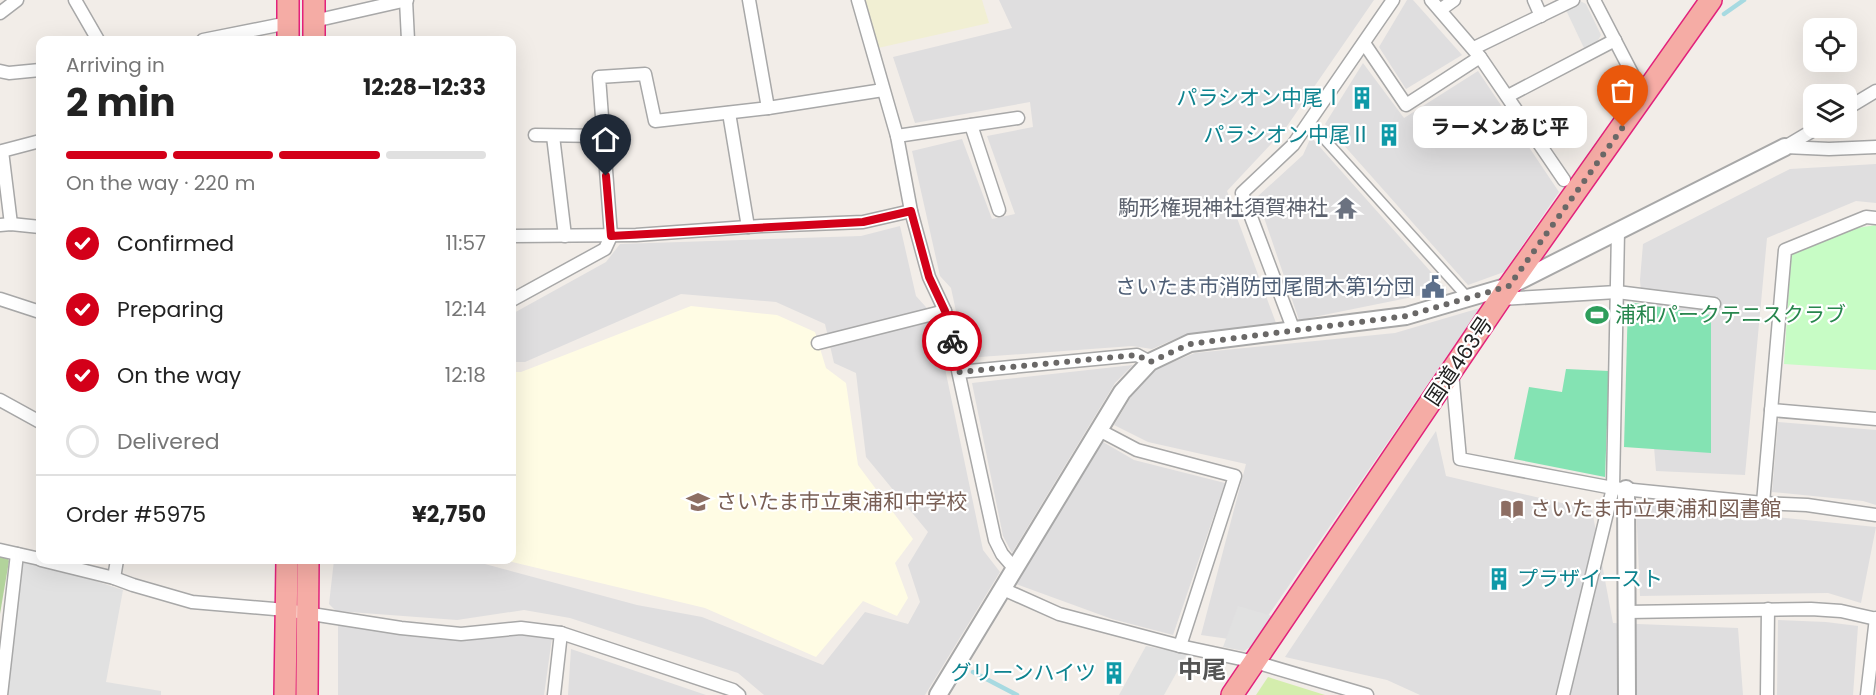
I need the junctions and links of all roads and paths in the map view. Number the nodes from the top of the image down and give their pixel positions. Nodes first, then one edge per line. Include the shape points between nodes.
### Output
1 (75, 0) edge
2 (288, 0) edge
3 (406, 0) edge
4 (749, 0) edge
5 (858, 0) edge
6 (1393, 0) edge
7 (1431, 0) edge
8 (1454, 0) edge
9 (1534, 0) edge
10 (1573, 0) edge
11 (1594, 0) edge
12 (1711, 0) edge
13 (1440, 10) junction
14 (1541, 16) junction
15 (314, 21) edge
16 (288, 32) edge
17 (96, 36) edge
18 (246, 36) edge
19 (408, 36) edge
20 (1615, 40) junction
21 (1364, 43) junction
22 (1477, 52) junction
23 (36, 70) edge
24 (0, 71) edge
25 (884, 90) junction
26 (1876, 91) edge
27 (1647, 93) junction
28 (1508, 96) junction
29 (1857, 102) edge
30 (768, 108) junction
31 (729, 112) junction
32 (1018, 118) dead end
33 (1309, 122) junction
34 (971, 125) junction
35 (535, 135) dead end
36 (554, 136) junction
37 (603, 136) junction
38 (897, 136) junction
39 (1803, 136) edge
40 (36, 142) edge
41 (1785, 147) junction
42 (1876, 147) edge
43 (1568, 187) junction
44 (999, 210) dead end
45 (911, 211) junction
46 (1876, 218) edge
47 (5, 224) edge
48 (36, 227) edge
49 (748, 227) junction
50 (1618, 231) junction
51 (516, 236) edge
52 (565, 236) junction
53 (611, 236) junction
54 (1617, 292) junction
55 (1505, 293) junction
56 (516, 298) edge
57 (1468, 298) junction
58 (0, 299) edge
59 (1714, 304) dead end
60 (36, 311) edge
61 (945, 311) junction
62 (1294, 331) junction
63 (818, 343) dead end
64 (1150, 362) junction
65 (959, 372) junction
66 (1452, 372) junction
67 (0, 400) edge
68 (1771, 410) junction
69 (1876, 419) edge
70 (36, 420) edge
71 (1099, 430) junction
72 (1620, 488) junction
73 (1763, 503) junction
74 (1876, 515) edge
75 (0, 550) edge
76 (17, 554) junction
77 (36, 559) edge
78 (57, 564) edge
79 (116, 564) edge
80 (287, 564) edge
81 (308, 564) edge
82 (1015, 569) junction
83 (114, 578) junction
84 (1003, 589) junction
85 (1768, 609) junction
86 (286, 610) junction
87 (1627, 612) junction
88 (307, 613) junction
89 (1876, 619) edge
90 (561, 633) junction
91 (1180, 646) junction
92 (1255, 662) junction
93 (307, 694) edge
94 (1357, 694) edge
95 (1, 695) edge
96 (285, 695) edge
97 (554, 695) edge
98 (739, 695) edge
99 (938, 695) edge
100 (1232, 695) edge
101 (1563, 695) edge
102 (1628, 695) edge
103 (1767, 695) edge
104 (1867, 695) edge

1 - 17 street
2 - 16 highway
3 - 15 street
3 - 19 street
4 - 30 street
5 - 25 street
6 - 21 street
7 - 13 street
8 - 13 street
9 - 14 street
10 - 14 street
11 - 20 street
12 - 27 highway, 国道463号
13 - 22 street
14 - 22 street
16 - 18 street
20 - 27 street via 1636,81
20 - 28 street
21 - 22 street via 1406,105
21 - 33 street
22 - 28 street
23 - 24 street
25 - 30 street
25 - 38 street
26 - 29 street
27 - 43 highway, 国道463号
28 - 43 street
30 - 31 street
31 - 37 street via 655,121 645,74 598,77
31 - 49 street
32 - 34 street
33 - 57 street
33 - 62 street via 1293,145 1242,193
34 - 38 street
34 - 44 street
35 - 36 street
36 - 37 street
36 - 52 street
37 - 53 street
38 - 45 street
39 - 41 street
40 - 47 street via 2,151
41 - 42 street
41 - 50 street
43 - 55 highway, 国道463号
45 - 49 street via 863,222
45 - 61 street via 929,277
46 - 68 street via 1866,218 1785,250
47 - 48 street
49 - 53 street
50 - 54 street
50 - 55 street
51 - 52 street
52 - 53 street
53 - 56 street via 605,249
54 - 55 street
54 - 59 street
54 - 72 street
55 - 57 street
55 - 66 highway, 国道463号
57 - 62 street via 1406,316
58 - 60 street
61 - 63 street
61 - 65 street
62 - 64 street via 1190,344
64 - 65 street via 1137,355
64 - 71 street via 1122,392
65 - 82 street via 995,540
66 - 72 street via 1460,459
66 - 92 highway, 国道463号
67 - 70 street
68 - 69 street
68 - 73 street
71 - 82 street
71 - 91 street via 1137,450 1235,476
72 - 73 street
72 - 87 street
72 - 101 street
73 - 74 street
75 - 76 street
76 - 77 street
76 - 95 street
78 - 83 street
79 - 83 street
80 - 86 highway
81 - 88 highway
82 - 84 street
83 - 86 street via 192,602
84 - 91 street via 1059,614
84 - 99 street
85 - 87 street
85 - 89 street via 1841,611
85 - 103 street
86 - 88 street
86 - 96 highway
87 - 102 street
88 - 90 street via 462,634 520,628
88 - 93 highway
89 - 104 street
90 - 97 street
90 - 98 street
91 - 92 street
92 - 94 street
92 - 100 highway, 国道463号

